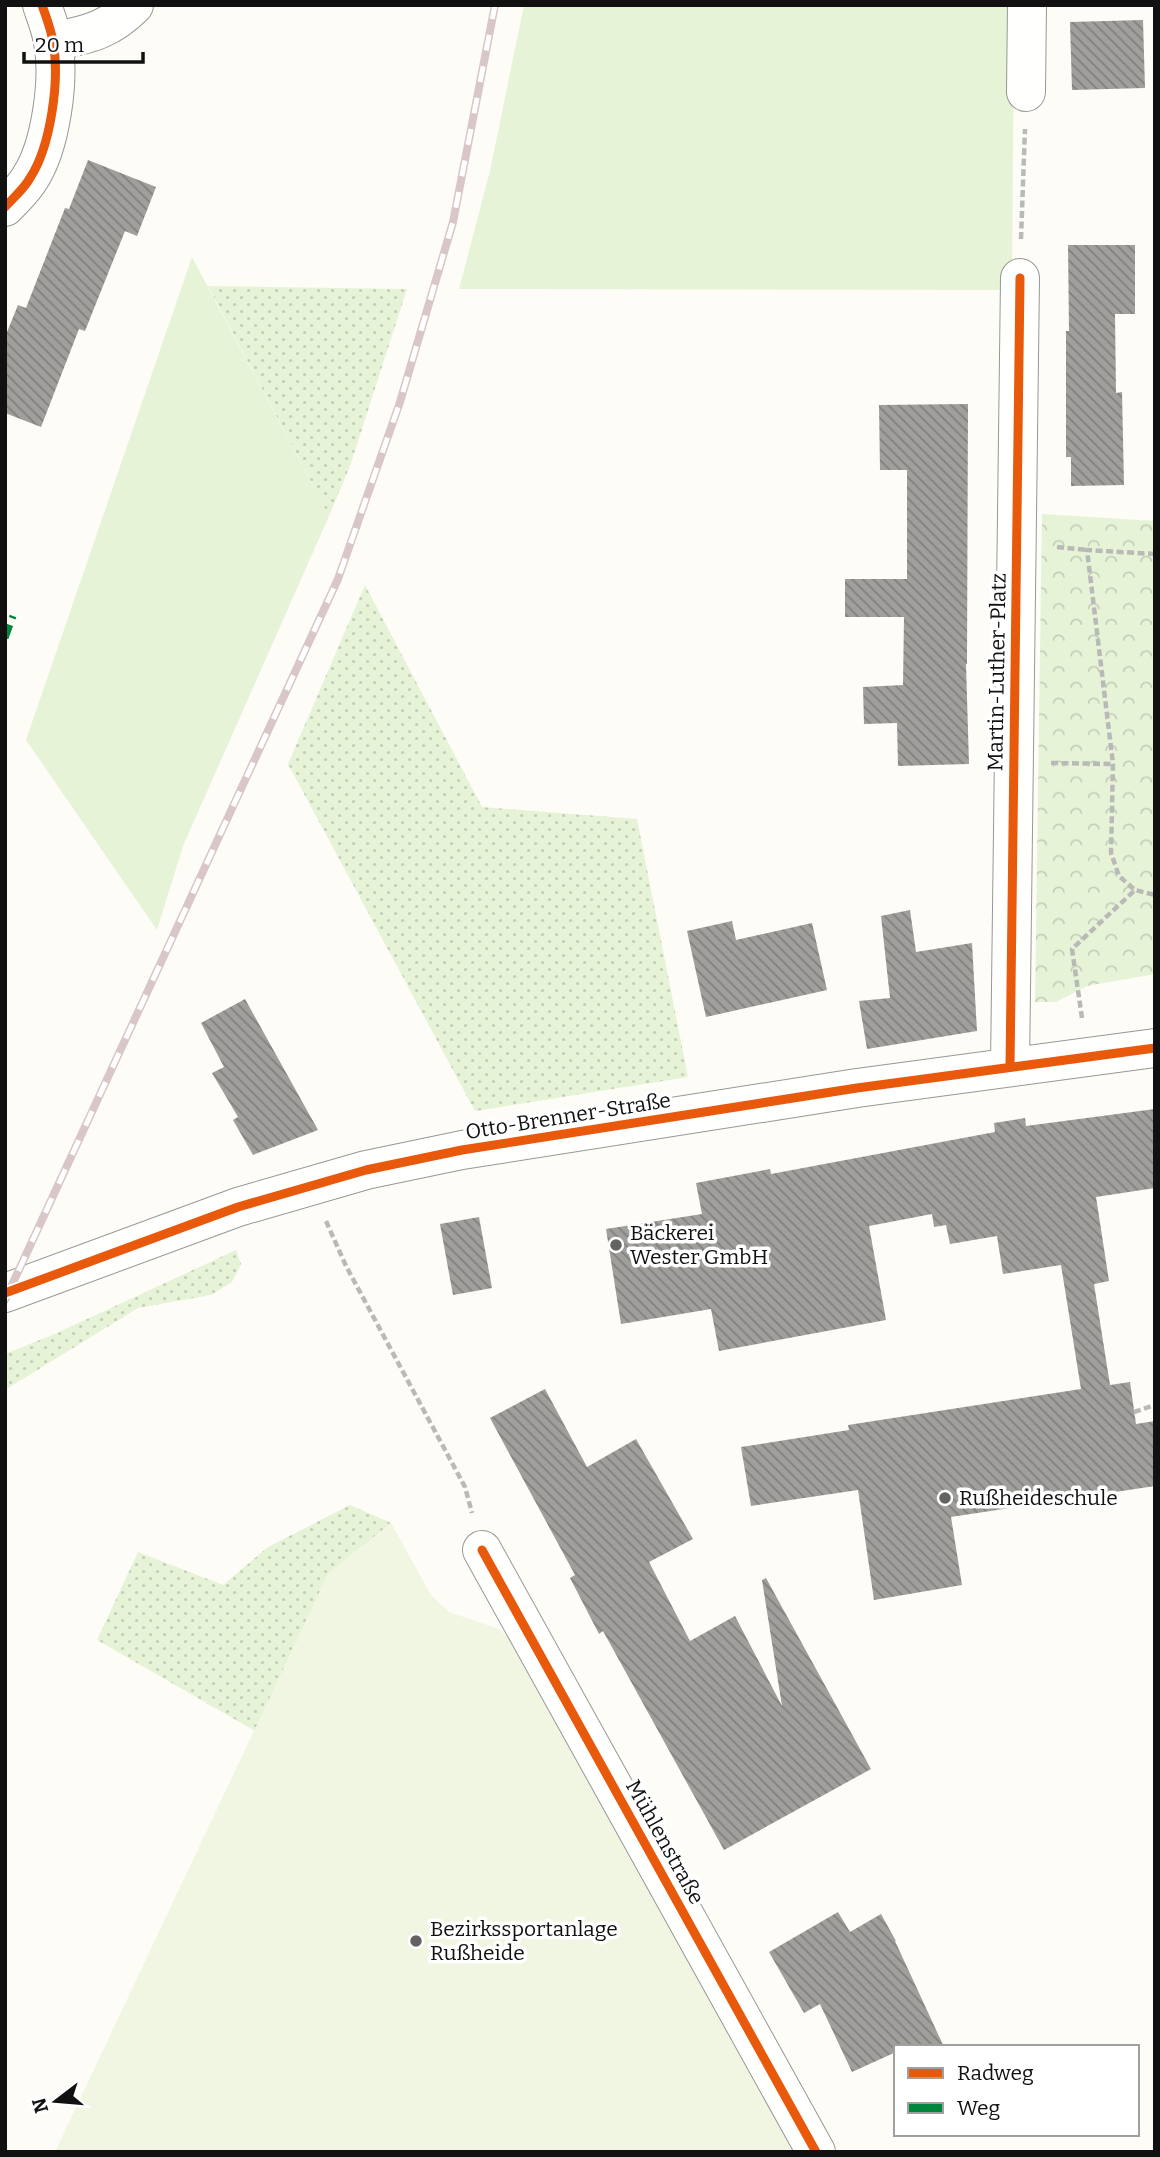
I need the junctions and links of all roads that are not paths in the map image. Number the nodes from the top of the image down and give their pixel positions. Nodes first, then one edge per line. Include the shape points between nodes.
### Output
1 (42, 5) edge
2 (135, 5) edge
3 (1027, 5) edge
4 (53, 42) junction
5 (1026, 92) road end
6 (5, 207) edge
7 (1020, 278) road end
8 (1155, 1048) edge
9 (1010, 1067) junction
10 (5, 1293) edge
11 (482, 1550) road end
12 (816, 2152) edge

1 - 4 street
2 - 4 street via 96,33
3 - 5 street
4 - 6 street via 55,75 44,149 30,179
7 - 9 street, Martin-Luther-Platz
8 - 9 street, Otto-Brenner-Straße
9 - 10 street, Otto-Brenner-Straße via 462,1150 366,1170 238,1207
11 - 12 street, Mühlenstraße

